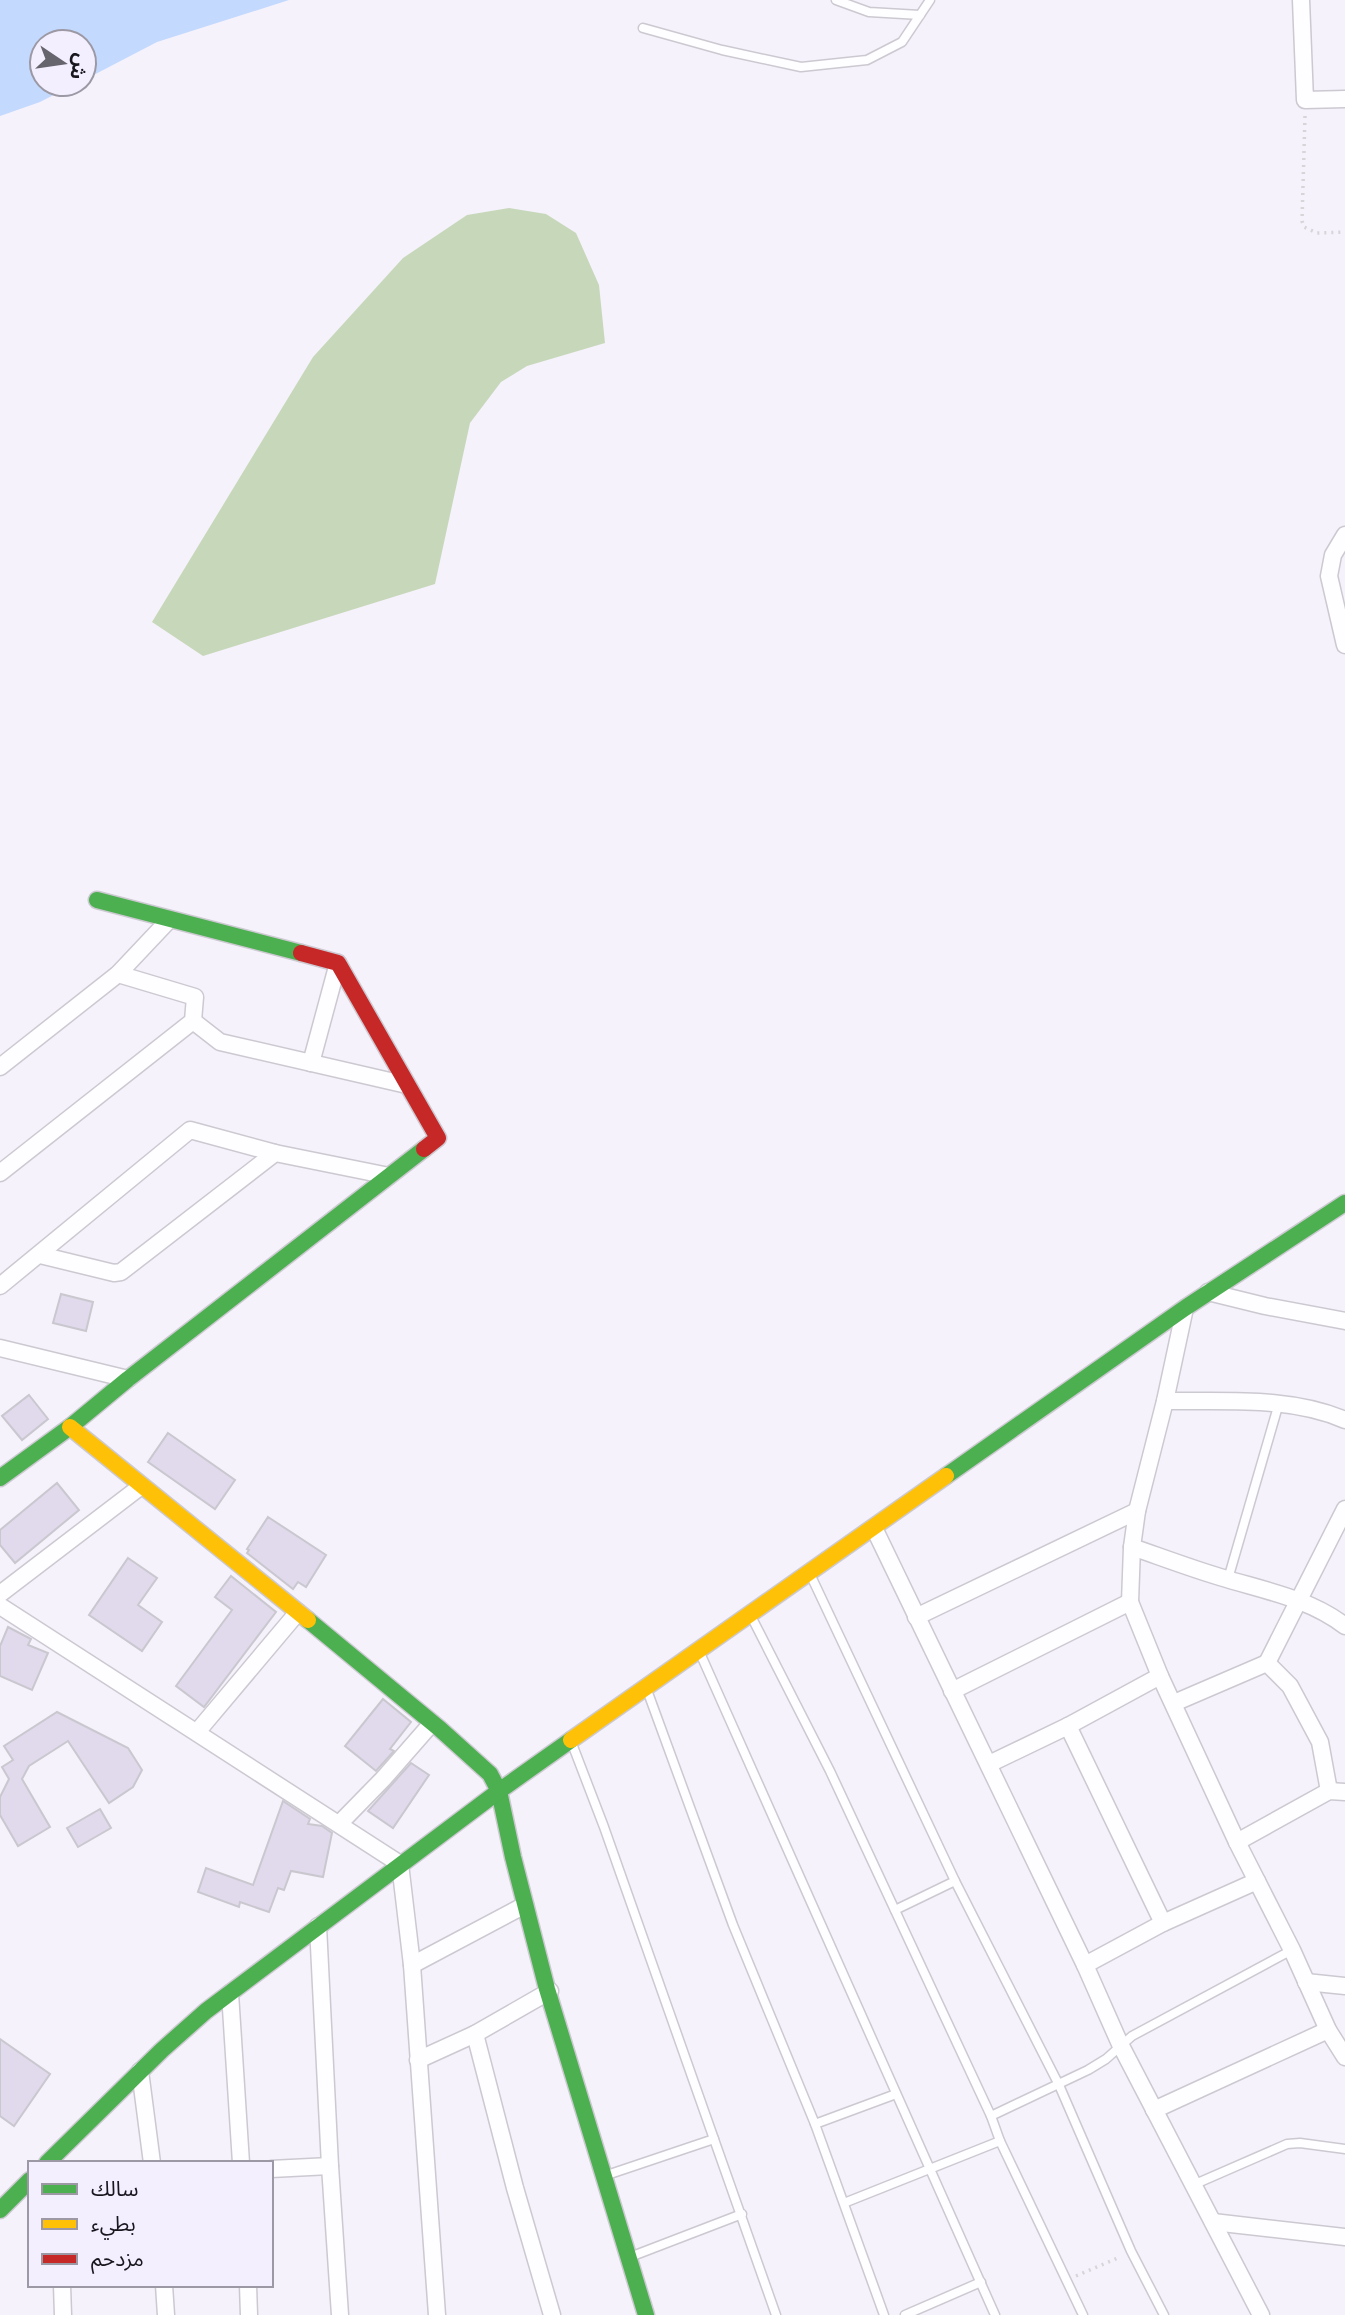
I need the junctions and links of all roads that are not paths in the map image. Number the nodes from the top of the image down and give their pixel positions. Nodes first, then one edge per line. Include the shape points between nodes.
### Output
1 (836, 0) edge
2 (930, 0) edge
3 (1301, 0) edge
4 (920, 15) junction
5 (643, 28) dead end
6 (1345, 99) edge
7 (1345, 535) edge
8 (1345, 645) edge
9 (97, 900) dead end
10 (169, 920) junction
11 (338, 963) junction
12 (118, 974) junction
13 (193, 1021) junction
14 (311, 1063) junction
15 (0, 1067) edge
16 (407, 1085) junction
17 (275, 1153) junction
18 (0, 1173) edge
19 (389, 1176) junction
20 (1345, 1203) edge
21 (1327, 1214) junction
22 (1345, 1223) edge
23 (40, 1255) junction
24 (0, 1286) edge
25 (1208, 1293) junction
26 (1185, 1308) junction
27 (1345, 1321) edge
28 (2, 1351) edge
29 (128, 1378) junction
30 (1166, 1401) junction
31 (1279, 1403) junction
32 (1345, 1420) edge
33 (69, 1427) junction
34 (0, 1478) edge
35 (140, 1488) junction
36 (1138, 1511) junction
37 (1344, 1512) edge
38 (874, 1528) junction
39 (1132, 1547) junction
40 (810, 1573) junction
41 (1228, 1580) junction
42 (0, 1594) edge
43 (1298, 1600) junction
44 (1130, 1602) junction
45 (0, 1606) edge
46 (298, 1612) junction
47 (750, 1615) junction
48 (916, 1617) junction
49 (1345, 1626) edge
50 (699, 1650) junction
51 (1267, 1663) junction
52 (1160, 1676) junction
53 (646, 1688) junction
54 (952, 1691) junction
55 (1174, 1703) junction
56 (432, 1723) junction
57 (1068, 1726) junction
58 (197, 1732) junction
59 (571, 1741) junction
60 (989, 1764) junction
61 (499, 1791) junction
62 (1337, 1791) edge
63 (339, 1824) junction
64 (1237, 1842) junction
65 (400, 1864) junction
66 (955, 1881) junction
67 (1257, 1881) junction
68 (526, 1905) junction
69 (895, 1910) junction
70 (1163, 1923) junction
71 (318, 1926) junction
72 (1292, 1950) junction
73 (412, 1965) junction
74 (1085, 1965) junction
75 (1306, 1982) junction
76 (1345, 1986) edge
77 (550, 1991) junction
78 (230, 1993) junction
79 (1328, 2030) junction
80 (475, 2034) junction
81 (1120, 2044) junction
82 (1345, 2057) edge
83 (418, 2060) junction
84 (141, 2071) junction
85 (1059, 2085) junction
86 (896, 2094) junction
87 (1154, 2110) junction
88 (991, 2116) junction
89 (815, 2124) junction
90 (714, 2139) junction
91 (1000, 2141) junction
92 (1345, 2149) edge
93 (49, 2161) edge
94 (152, 2161) edge
95 (241, 2161) edge
96 (330, 2166) junction
97 (273, 2169) edge
98 (929, 2169) junction
99 (605, 2176) junction
100 (28, 2182) edge
101 (1192, 2185) junction
102 (844, 2203) junction
103 (0, 2210) edge
104 (741, 2214) junction
105 (1213, 2222) junction
106 (1345, 2237) edge
107 (629, 2258) junction
108 (981, 2282) junction
109 (62, 2287) edge
110 (164, 2287) edge
111 (248, 2287) edge
112 (63, 2315) edge
113 (166, 2315) edge
114 (249, 2315) edge
115 (340, 2315) edge
116 (437, 2315) edge
117 (552, 2315) edge
118 (646, 2315) edge
119 (776, 2315) edge
120 (884, 2315) edge
121 (905, 2315) edge
122 (995, 2315) edge
123 (1083, 2315) edge
124 (1164, 2315) edge
125 (1261, 2315) edge

1 - 4 lane via 869,12
2 - 4 lane
3 - 6 street via 1305,100
4 - 5 lane via 902,42 867,60 801,67
7 - 8 street via 1333,555 1329,576
9 - 10 street
10 - 11 street
10 - 12 street
11 - 14 street
11 - 16 street
12 - 13 street via 195,997
12 - 15 street
13 - 14 street via 220,1042
13 - 18 street
14 - 16 street
16 - 19 street via 438,1138
17 - 19 street
17 - 23 street via 121,1272
17 - 23 street via 190,1129
19 - 29 street
20 - 21 street
21 - 22 street
21 - 25 street
23 - 24 street
25 - 26 street
25 - 27 street
26 - 30 street
26 - 38 street
28 - 29 street
29 - 33 street
30 - 31 street
30 - 36 street
31 - 32 street via 1322,1410
31 - 41 lane
33 - 34 street
33 - 35 street
35 - 42 street
35 - 46 street
36 - 39 street
36 - 48 street
37 - 43 street
38 - 40 street
38 - 48 street
39 - 41 street
39 - 44 street
40 - 47 street
40 - 66 lane
41 - 43 street
43 - 49 street
43 - 51 street
44 - 52 street
44 - 54 street
45 - 58 street
46 - 56 street
46 - 58 street
47 - 50 street
47 - 69 lane
48 - 54 street
50 - 53 street
50 - 86 lane
51 - 55 street
51 - 62 street via 1290,1686 1320,1742
52 - 55 street
52 - 57 street
53 - 59 street
53 - 89 lane via 733,1925
54 - 60 street
55 - 64 street
56 - 61 street via 491,1774
56 - 63 street
57 - 60 street
57 - 70 street
58 - 63 street
59 - 61 street
59 - 90 lane
60 - 74 street
61 - 65 street
61 - 68 street
62 - 64 street
63 - 65 street
64 - 67 street
65 - 71 street
65 - 73 street
66 - 69 lane
66 - 85 lane
67 - 70 street
67 - 72 street
68 - 73 street
68 - 77 street
69 - 88 lane
70 - 74 street
71 - 78 street
71 - 96 street
72 - 75 street
72 - 81 lane
73 - 83 street
74 - 81 street
75 - 76 street
75 - 79 street
77 - 80 street
77 - 99 street
78 - 84 street
78 - 95 street
79 - 82 street
79 - 87 street
80 - 83 street
80 - 117 street
81 - 85 lane via 1106,2059
81 - 87 street
83 - 116 street
84 - 93 street
84 - 94 street
85 - 88 lane
85 - 124 lane
86 - 89 lane
86 - 98 lane
87 - 101 street
88 - 91 lane
89 - 102 lane
90 - 99 lane
90 - 104 lane
91 - 98 lane
91 - 123 lane
92 - 101 lane via 1287,2144
96 - 97 street
96 - 115 street
98 - 102 lane
98 - 108 lane
99 - 107 street
100 - 103 street
101 - 105 street
102 - 120 lane
104 - 107 lane
104 - 119 lane
105 - 106 street
105 - 125 street
107 - 118 street
108 - 121 lane
108 - 122 lane
109 - 112 street
110 - 113 street
111 - 114 street

